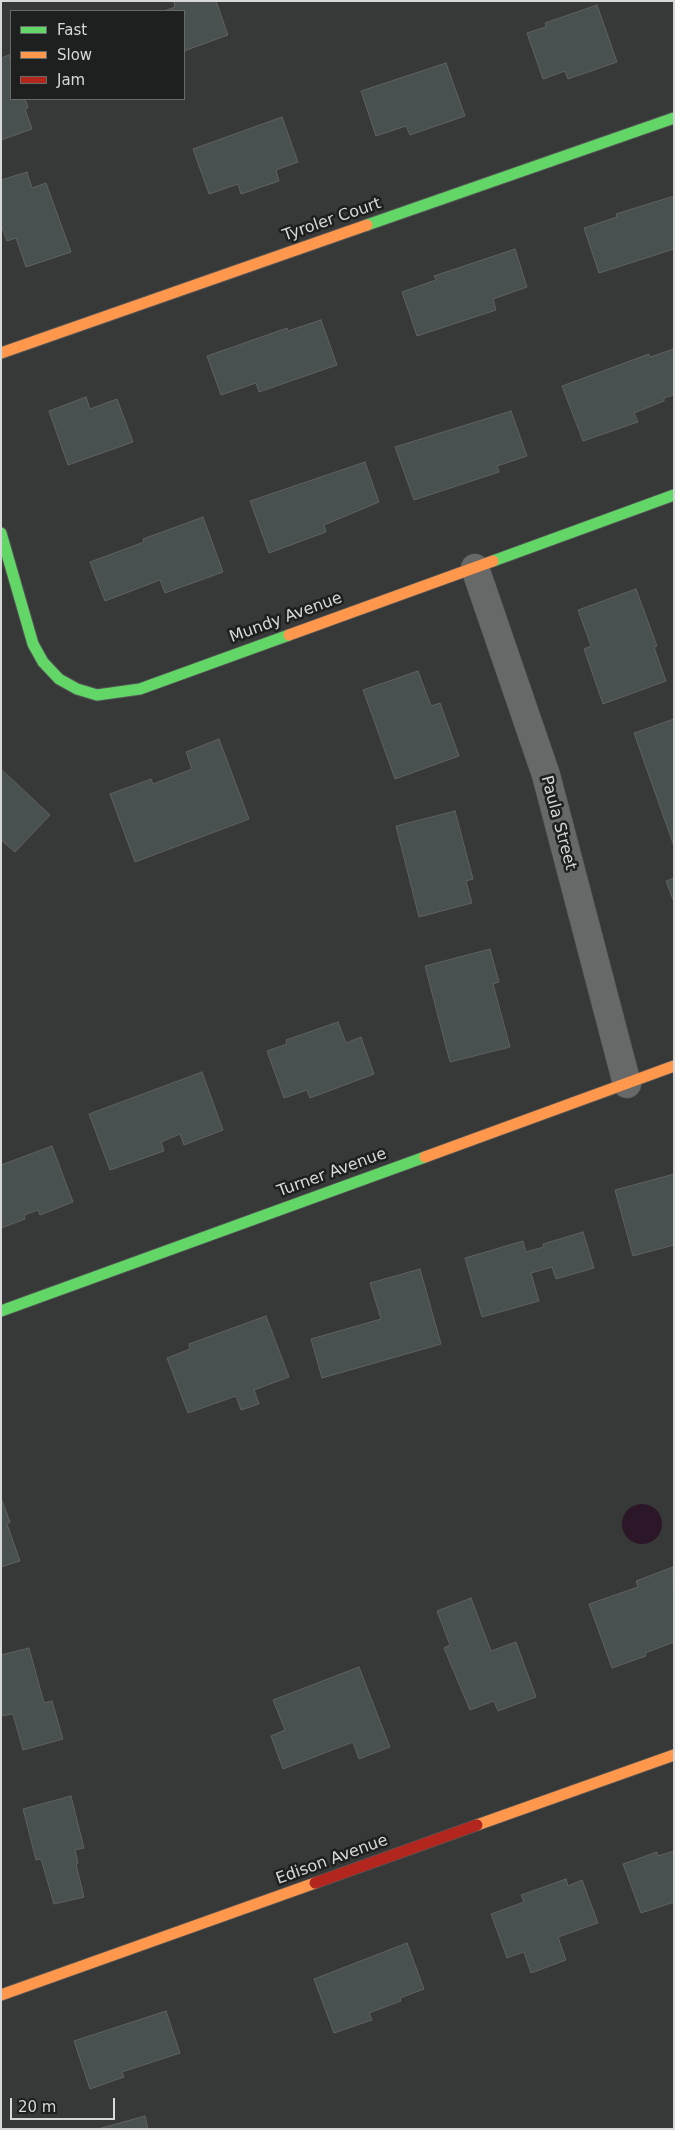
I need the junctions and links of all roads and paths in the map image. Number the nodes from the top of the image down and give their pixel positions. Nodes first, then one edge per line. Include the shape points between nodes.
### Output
1 (674, 118) edge
2 (1, 353) edge
3 (674, 495) edge
4 (1, 533) edge
5 (475, 568) junction
6 (674, 1066) edge
7 (627, 1084) junction
8 (1, 1311) edge
9 (674, 1755) edge
10 (1, 1995) edge

1 - 2 street, Tyroler Court
3 - 5 street, Mundy Avenue
4 - 5 street, Mundy Avenue via 33,644 43,662 59,679 97,695 140,689
5 - 7 street, Paula Street via 546,776
6 - 7 street, Turner Avenue
7 - 8 street, Turner Avenue
9 - 10 street, Edison Avenue

